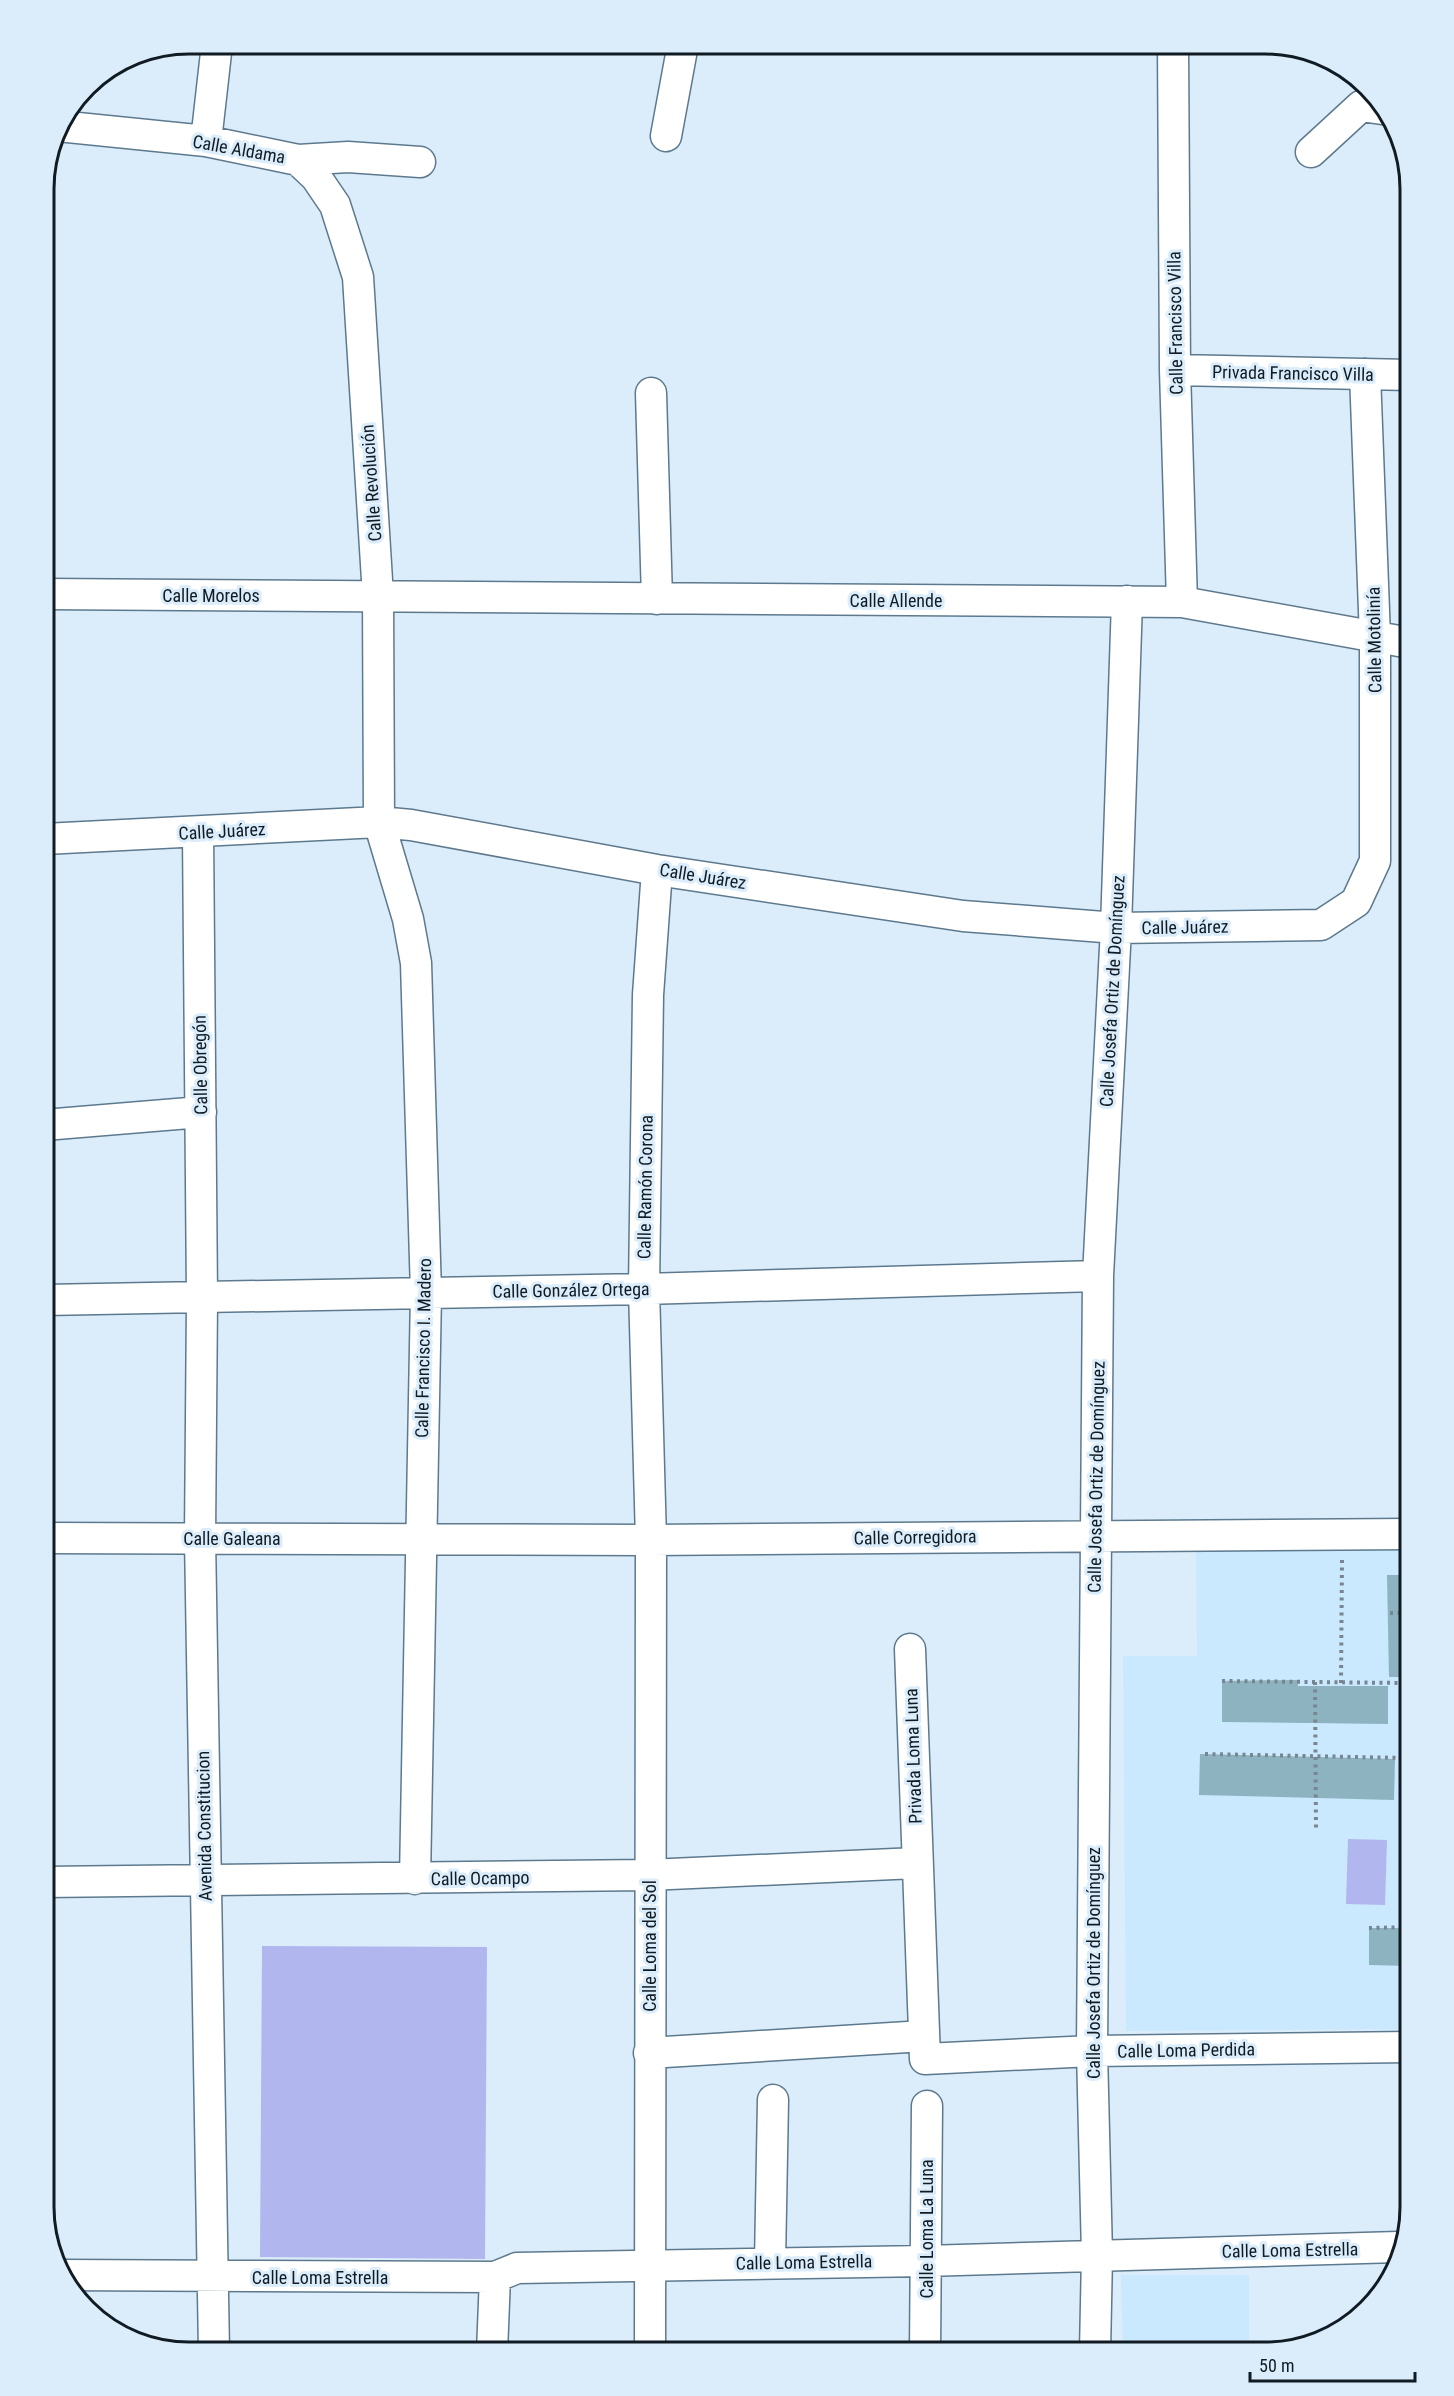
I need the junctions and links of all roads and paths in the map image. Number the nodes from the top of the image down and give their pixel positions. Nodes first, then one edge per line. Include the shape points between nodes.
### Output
1 (216, 54) edge
2 (681, 54) edge
3 (1173, 54) edge
4 (1367, 99) edge
5 (69, 127) edge
6 (666, 136) dead end
7 (206, 141) junction
8 (1311, 152) dead end
9 (298, 160) junction
10 (420, 162) dead end
11 (1175, 370) junction
12 (1365, 374) junction
13 (1400, 375) edge
14 (651, 393) dead end
15 (54, 594) edge
16 (378, 596) junction
17 (657, 599) junction
18 (1127, 601) junction
19 (1182, 602) junction
20 (1375, 638) junction
21 (1400, 642) edge
22 (379, 822) junction
23 (198, 832) junction
24 (54, 838) edge
25 (657, 870) junction
26 (1356, 902) joint
27 (1116, 927) junction
28 (201, 1112) junction
29 (54, 1125) edge
30 (1098, 1276) junction
31 (644, 1289) junction
32 (426, 1293) junction
33 (202, 1299) junction
34 (54, 1300) edge
35 (1342, 1534) junction
36 (1400, 1534) edge
37 (1095, 1535) junction
38 (54, 1538) edge
39 (200, 1538) junction
40 (420, 1538) junction
41 (651, 1540) junction
42 (1390, 1612) dead end
43 (1400, 1613) edge
44 (910, 1649) dead end
45 (1221, 1681) dead end
46 (1315, 1682) junction
47 (1341, 1683) junction
48 (1400, 1683) edge
49 (1205, 1754) dead end
50 (1317, 1756) junction
51 (1400, 1758) edge
52 (1316, 1831) dead end
53 (916, 1863) junction
54 (648, 1875) junction
55 (415, 1879) junction
56 (54, 1882) edge
57 (205, 1882) junction
58 (1400, 1927) edge
59 (1369, 1928) dead end
60 (924, 2047) junction
61 (1400, 2047) edge
62 (1092, 2051) junction
63 (650, 2053) junction
64 (773, 2100) dead end
65 (927, 2106) dead end
66 (1394, 2247) edge
67 (1097, 2254) junction
68 (926, 2261) junction
69 (770, 2262) junction
70 (651, 2263) junction
71 (73, 2275) edge
72 (495, 2277) junction
73 (212, 2278) junction
74 (214, 2342) edge
75 (492, 2342) edge
76 (650, 2342) edge
77 (926, 2342) edge
78 (1095, 2342) edge

1 - 7 street
2 - 6 street
3 - 11 street, Calle Francisco Villa
4 - 8 street
5 - 7 street, Calle Aldama
7 - 9 street, Calle Aldama
9 - 10 street, Calle Aldama via 348,157
9 - 16 street, Calle Revolución via 316,177 334,205 358,277
11 - 12 street, Privada Francisco Villa
11 - 19 street, Calle Francisco Villa
12 - 13 street, Privada Francisco Villa
12 - 20 street, Calle Motolinía
14 - 17 street
15 - 16 street, Calle Morelos
16 - 17 street, Calle Allende
16 - 22 street, Calle Revolución
17 - 18 street, Calle Allende
18 - 19 street, Calle Allende
18 - 27 street, Calle Josefa Ortiz de Domínguez
19 - 20 street, Calle Allende
20 - 21 street, Calle Allende
20 - 26 street, Calle Motolinía via 1375,861
22 - 23 street, Calle Juárez
22 - 25 street, Calle Juárez
22 - 32 street, Calle Francisco I. Madero via 408,919 416,963
23 - 24 street, Calle Juárez
23 - 28 street, Calle Obregón
25 - 27 street, Calle Juárez via 963,915
25 - 31 street, Calle Ramón Corona via 648,995
26 - 27 street, Calle Juárez via 1321,925
27 - 30 street, Calle Josefa Ortiz de Domínguez
28 - 29 street
28 - 33 street, Calle Obregón
30 - 31 street, Calle González Ortega
30 - 37 street, Calle Josefa Ortiz de Domínguez
31 - 32 street, Calle González Ortega
31 - 41 street, Calle Ramón Corona
32 - 33 street, Calle González Ortega
32 - 40 street, Calle Francisco I. Madero
33 - 34 street, Calle González Ortega
33 - 39 street, Avenida Constitucion
35 - 36 street, Calle Corregidora
35 - 37 street, Calle Corregidora
35 - 47 path
37 - 41 street, Calle Corregidora
37 - 62 street, Calle Josefa Ortiz de Domínguez
38 - 39 street, Calle Galeana
39 - 40 street, Calle Galeana
39 - 57 street, Avenida Constitucion
40 - 41 street, Calle Corregidora
40 - 55 street, Calle Francisco I. Madero
41 - 54 street, Calle Loma del Sol
42 - 43 path
44 - 53 street, Privada Loma Luna
45 - 46 path
46 - 47 path
46 - 50 path
47 - 48 path
49 - 50 path
50 - 51 path
50 - 52 path
53 - 54 street, Calle Ocampo
53 - 60 street
54 - 55 street, Calle Ocampo
54 - 63 street, Calle Loma del Sol
55 - 57 street, Calle Ocampo
56 - 57 street, Calle Ocampo
57 - 73 street, Avenida Constitucion
58 - 59 path
60 - 62 street, Calle Loma Perdida
60 - 63 street, Calle Loma Perdida
61 - 62 street, Calle Loma Perdida
62 - 67 street, Calle Josefa Ortiz de Domínguez
63 - 70 street, Calle Loma del Sol
64 - 69 street
65 - 68 street, Calle Loma La Luna
66 - 67 street, Calle Loma Estrella
67 - 68 street, Calle Loma Estrella
67 - 78 street, Calle Josefa Ortiz de Domínguez
68 - 69 street, Calle Loma Estrella
68 - 77 street, Calle Loma La Luna
69 - 70 street, Calle Loma Estrella
70 - 72 street, Calle Loma Estrella via 517,2268
70 - 76 street, Calle Loma del Sol
71 - 73 street, Calle Loma Estrella
72 - 73 street, Calle Loma Estrella
72 - 75 street
73 - 74 street, Avenida Constitucion

